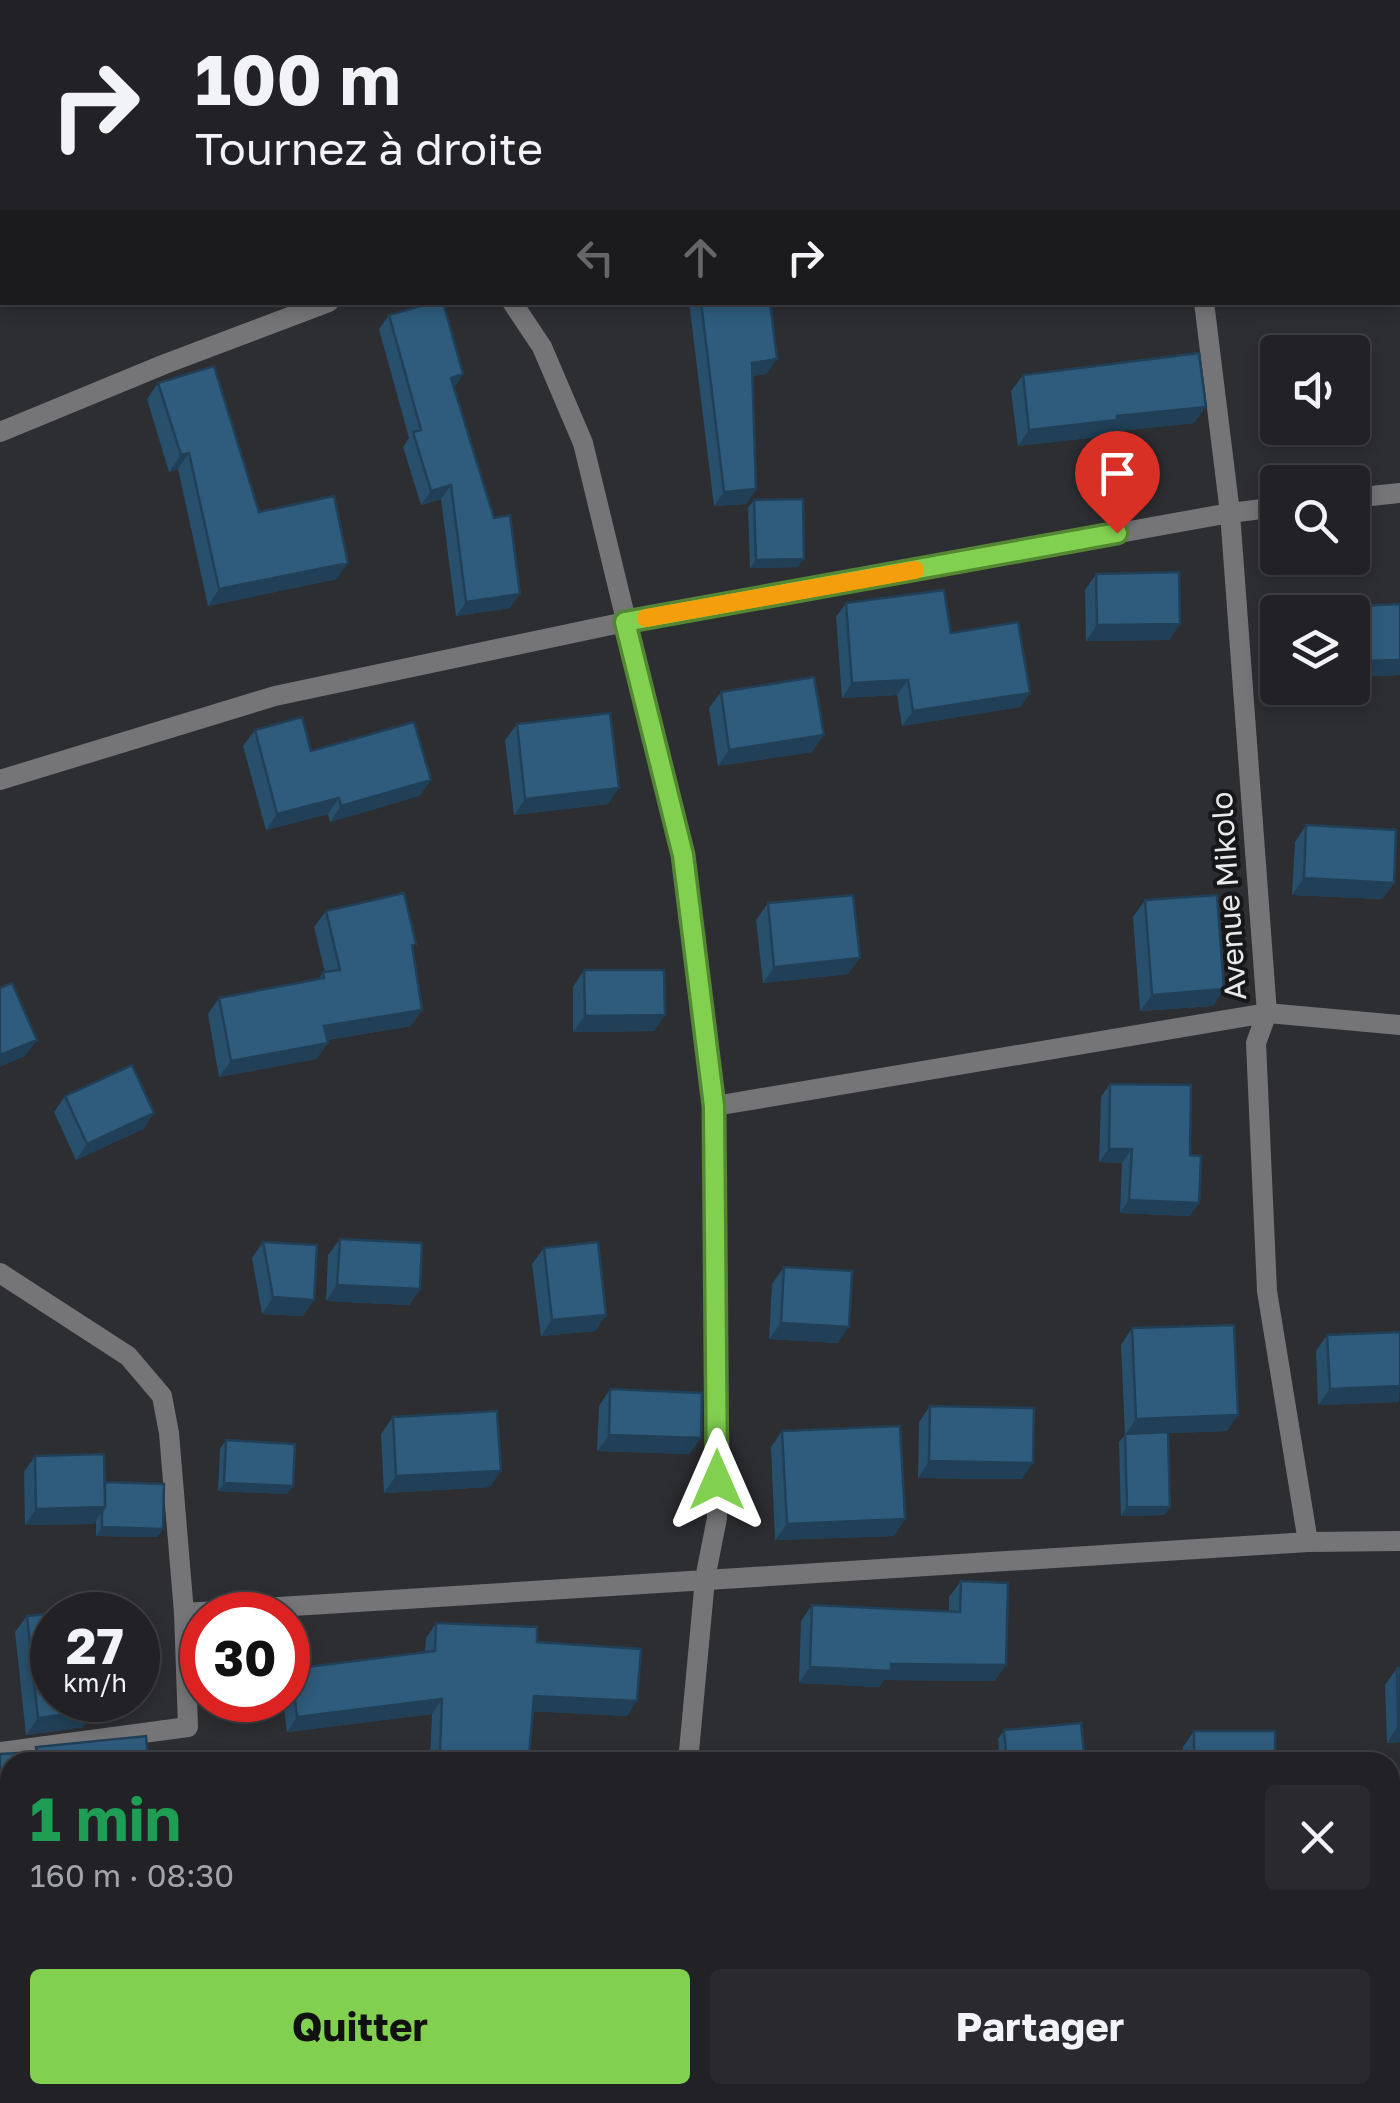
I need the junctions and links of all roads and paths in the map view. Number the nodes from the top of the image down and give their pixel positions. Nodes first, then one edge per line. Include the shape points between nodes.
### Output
1 (322, 305) edge
2 (514, 305) edge
3 (1204, 305) edge
4 (0, 432) edge
5 (1400, 493) edge
6 (1370, 496) edge
7 (1260, 509) edge
8 (1230, 513) junction
9 (625, 622) junction
10 (0, 780) edge
11 (1267, 1013) junction
12 (1400, 1026) edge
13 (714, 1106) junction
14 (0, 1273) edge
15 (1400, 1541) edge
16 (1308, 1542) junction
17 (704, 1579) junction
18 (182, 1592) edge
19 (310, 1605) edge
20 (188, 1722) edge
21 (0, 1752) edge
22 (689, 1752) edge

1 - 4 street
2 - 9 street via 542,347 583,443
3 - 8 street, Avenue Mikolo
5 - 6 street
7 - 8 street
8 - 9 street
8 - 11 street, Avenue Mikolo
9 - 10 street via 275,696
9 - 13 street via 683,855
11 - 12 street
11 - 13 street
11 - 16 street, Avenue Mikolo via 1256,1043 1267,1291
13 - 17 street via 717,1518
14 - 18 street via 128,1356 162,1396
15 - 16 street
16 - 17 street
17 - 19 street
17 - 22 street
20 - 21 street

